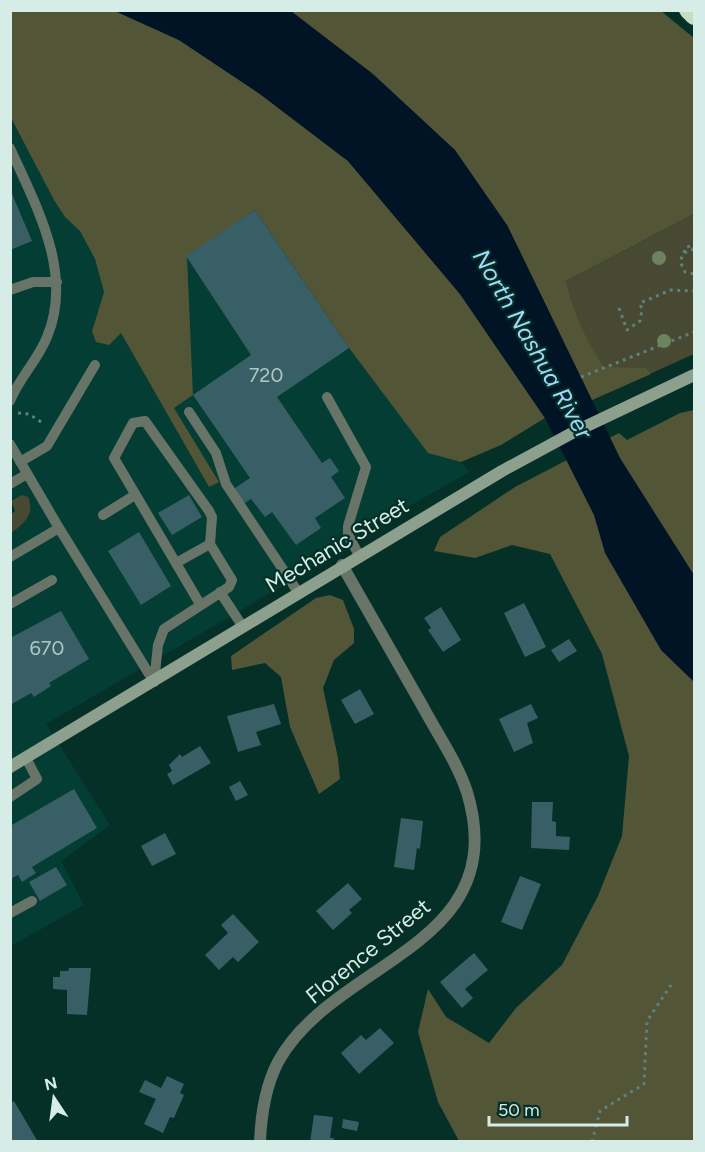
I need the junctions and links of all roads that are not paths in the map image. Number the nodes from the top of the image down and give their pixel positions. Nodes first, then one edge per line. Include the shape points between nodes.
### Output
1 (688, 10) edge
2 (694, 16) edge
3 (10, 148) edge
4 (57, 282) junction
5 (10, 290) edge
6 (95, 365) dead end
7 (694, 375) edge
8 (327, 397) dead end
9 (10, 401) edge
10 (189, 412) dead end
11 (10, 444) edge
12 (21, 462) junction
13 (27, 474) junction
14 (10, 484) edge
15 (135, 495) junction
16 (103, 516) dead end
17 (58, 528) junction
18 (210, 544) junction
19 (359, 555) junction
20 (10, 557) edge
21 (176, 563) junction
22 (342, 565) junction
23 (52, 580) dead end
24 (220, 592) junction
25 (298, 592) junction
26 (10, 604) edge
27 (200, 604) junction
28 (243, 627) junction
29 (154, 681) junction
30 (26, 758) junction
31 (10, 767) edge
32 (10, 797) edge
33 (32, 902) dead end
34 (10, 913) edge
35 (260, 1142) edge

1 - 2 highway
3 - 4 lane via 42,221
4 - 5 lane via 33,282
4 - 9 lane via 57,303 48,336
6 - 12 lane via 56,432 42,450
7 - 19 main road, Mechanic Street via 501,471
8 - 19 lane via 366,467 348,526 348,535
10 - 25 lane via 216,453 226,484
11 - 12 lane
12 - 13 lane
13 - 14 lane
13 - 17 lane
15 - 16 lane
15 - 18 lane via 114,458 133,423 140,420 212,517
15 - 21 lane
17 - 20 lane
17 - 29 lane
18 - 21 lane
18 - 24 lane via 232,580 230,587
19 - 22 main road, Mechanic Street
21 - 27 lane
22 - 25 main road, Mechanic Street
22 - 35 street, Florence Street via 458,770 472,816 471,863 461,894 445,918 332,1005 286,1049 273,1073
23 - 26 lane
24 - 27 lane
24 - 28 lane
25 - 28 main road, Mechanic Street
27 - 29 lane via 164,628
28 - 29 main road, Mechanic Street
29 - 30 main road, Mechanic Street
30 - 31 main road, Mechanic Street
30 - 32 lane via 37,779
33 - 34 lane

